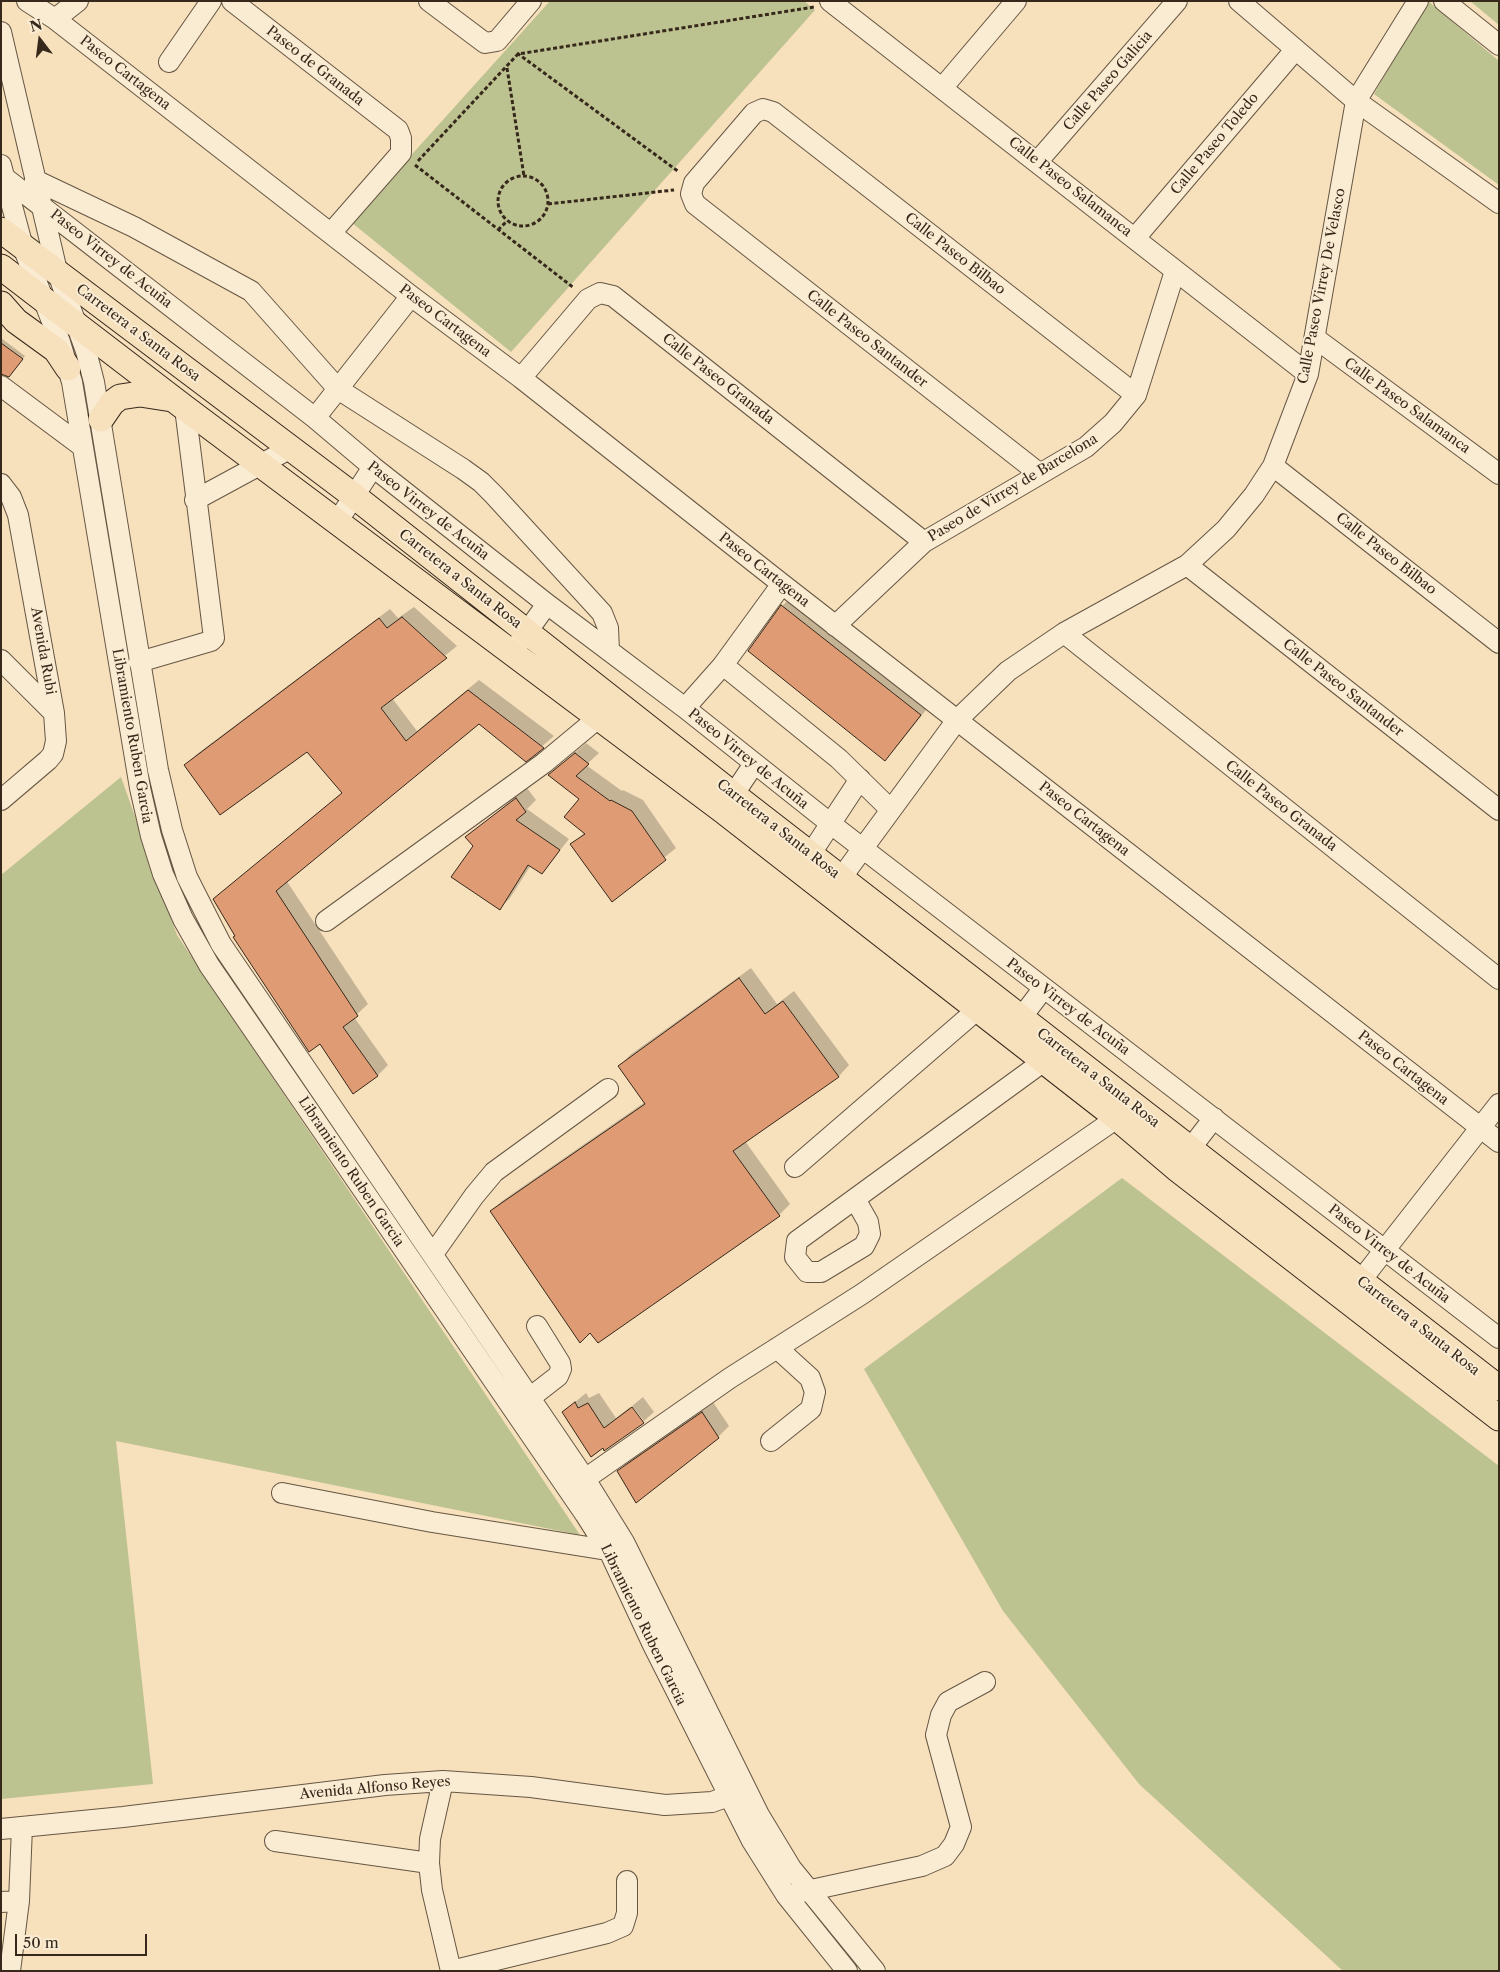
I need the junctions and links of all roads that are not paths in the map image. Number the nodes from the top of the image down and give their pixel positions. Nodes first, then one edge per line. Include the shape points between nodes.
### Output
1 (27, 1) edge
2 (78, 1) edge
3 (211, 1) edge
4 (232, 1) edge
5 (429, 1) edge
6 (531, 1) edge
7 (1016, 1) edge
8 (1177, 1) edge
9 (1239, 1) edge
10 (1418, 1) edge
11 (1444, 1) edge
12 (842, 5) edge
13 (55, 19) junction
14 (1, 32) edge
15 (1499, 45) edge
16 (1295, 50) junction
17 (169, 62) dead end
18 (942, 87) junction
19 (1356, 101) junction
20 (773, 112) joint
21 (1038, 161) junction
22 (2, 172) edge
23 (35, 180) junction
24 (1499, 203) edge
25 (41, 205) junction
26 (1, 230) edge
27 (331, 233) junction
28 (1135, 238) junction
29 (23, 247) junction
30 (1, 267) edge
31 (57, 271) junction
32 (1175, 271) junction
33 (412, 296) junction
34 (41, 298) junction
35 (2, 309) edge
36 (76, 323) junction
37 (1315, 338) junction
38 (68, 368) junction
39 (1308, 374) junction
40 (521, 378) junction
41 (1, 386) edge
42 (338, 389) junction
43 (1136, 395) junction
44 (179, 403) junction
45 (315, 418) junction
46 (101, 419) junction
47 (83, 446) junction
48 (291, 448) junction
49 (263, 465) junction
50 (1273, 466) junction
51 (373, 467) junction
52 (1040, 474) junction
53 (1499, 474) edge
54 (1, 484) edge
55 (354, 496) junction
56 (196, 500) junction
57 (337, 522) junction
58 (924, 542) junction
59 (1187, 565) junction
60 (782, 584) junction
61 (547, 604) junction
62 (835, 626) junction
63 (526, 632) junction
64 (1064, 633) junction
65 (1499, 643) edge
66 (609, 651) junction
67 (512, 653) junction
68 (1, 660) edge
69 (139, 662) junction
70 (723, 665) junction
71 (685, 708) junction
72 (608, 710) junction
73 (54, 713) junction
74 (957, 720) junction
75 (754, 764) junction
76 (860, 779) junction
77 (1, 800) edge
78 (728, 802) junction
79 (891, 810) junction
80 (1499, 810) edge
81 (831, 824) junction
82 (863, 849) junction
83 (805, 863) junction
84 (835, 886) junction
85 (326, 921) dead end
86 (1499, 979) edge
87 (1044, 989) junction
88 (978, 1009) junction
89 (1020, 1018) junction
90 (1044, 1062) junction
91 (608, 1089) dead end
92 (1499, 1104) edge
93 (1117, 1118) junction
94 (1214, 1118) junction
95 (1480, 1128) junction
96 (1499, 1142) edge
97 (1190, 1150) junction
98 (795, 1167) dead end
99 (855, 1199) dead end
100 (1382, 1250) junction
101 (433, 1254) junction
102 (1352, 1290) junction
103 (537, 1326) dead end
104 (1499, 1338) edge
105 (777, 1348) junction
106 (1499, 1388) edge
107 (530, 1398) junction
108 (1499, 1418) edge
109 (771, 1441) dead end
110 (586, 1479) junction
111 (282, 1493) dead end
112 (607, 1550) junction
113 (984, 1682) dead end
114 (443, 1781) junction
115 (747, 1789) junction
116 (728, 1797) junction
117 (22, 1828) junction
118 (1, 1829) edge
119 (275, 1841) dead end
120 (429, 1863) junction
121 (627, 1881) dead end
122 (809, 1891) junction
123 (786, 1895) junction
124 (10, 1901) edge
125 (10, 1971) edge
126 (451, 1971) edge
127 (847, 1971) edge
128 (875, 1971) edge

1 - 13 street, Paseo Cartagena
2 - 13 street
3 - 17 street
4 - 27 street, Paseo de Granada via 398,130 408,159
5 - 6 street via 484,43 497,41
7 - 18 street
8 - 21 street, Calle Paseo Galicia
9 - 16 street
10 - 19 street, Calle Paseo Virrey De Velasco
11 - 15 street
12 - 18 street, Calle Paseo Salamanca
13 - 27 street, Paseo Cartagena
14 - 23 street, Libramiento Ruben Garcia
16 - 19 street
16 - 28 street, Calle Paseo Toledo
18 - 21 street, Calle Paseo Salamanca
19 - 24 street
19 - 37 street, Calle Paseo Virrey De Velasco
20 - 43 street, Calle Paseo Bilbao
20 - 52 street, Calle Paseo Santander via 763,109 754,113 694,192
21 - 28 street, Calle Paseo Salamanca
22 - 25 street, Paseo Virrey de Acuña
22 - 29 street, Libramiento Ruben Garcia
23 - 25 street, Libramiento Ruben Garcia
23 - 42 street via 134,227 251,291
25 - 31 street, Libramiento Ruben Garcia
25 - 45 street, Paseo Virrey de Acuña
26 - 29 main road, Carretera a Santa Rosa
27 - 33 street, Paseo Cartagena
28 - 32 street, Calle Paseo Salamanca
29 - 31 main road, Carretera a Santa Rosa
29 - 34 street, Libramiento Ruben Garcia
30 - 34 main road, Carretera a Santa Rosa
31 - 36 street, Libramiento Ruben Garcia
31 - 48 main road, Carretera a Santa Rosa
32 - 39 street, Calle Paseo Salamanca
32 - 43 street, Paseo de Virrey de Barcelona
33 - 40 street, Paseo Cartagena
33 - 42 street
34 - 36 main road, Carretera a Santa Rosa
34 - 38 street, Libramiento Ruben Garcia
35 - 38 main road via 51,345
36 - 44 main road, Carretera a Santa Rosa
36 - 46 street, Libramiento Ruben Garcia via 86,351
37 - 39 street, Calle Paseo Virrey De Velasco
37 - 53 street, Calle Paseo Salamanca
38 - 47 street, Libramiento Ruben Garcia
39 - 50 street, Calle Paseo Virrey De Velasco
40 - 58 street, Calle Paseo Granada via 588,299 600,293 613,296
40 - 60 street, Paseo Cartagena
41 - 47 street
42 - 45 street
42 - 66 street via 481,482 602,613 608,628
43 - 52 street, Paseo de Virrey de Barcelona via 1113,423 1086,447
44 - 46 main road via 140,394 120,397
44 - 49 main road, Carretera a Santa Rosa
44 - 56 street
45 - 51 street, Paseo Virrey de Acuña
46 - 69 street, Libramiento Ruben Garcia
47 - 112 street, Libramiento Ruben Garcia via 140,788 151,836 183,919 209,965
48 - 49 street
48 - 55 main road, Carretera a Santa Rosa
49 - 56 street
49 - 57 main road, Carretera a Santa Rosa
50 - 59 street, Calle Paseo Virrey De Velasco via 1226,529
50 - 65 street, Calle Paseo Bilbao
51 - 55 street
51 - 61 street, Paseo Virrey de Acuña
52 - 58 street, Paseo de Virrey de Barcelona
54 - 73 street, Avenida Rubi via 18,515
55 - 57 street
55 - 63 main road, Carretera a Santa Rosa
56 - 69 street via 213,639
57 - 67 main road, Carretera a Santa Rosa
58 - 62 street, Paseo de Virrey de Barcelona
59 - 64 street, Calle Paseo Virrey De Velasco
59 - 80 street, Calle Paseo Santander
60 - 62 street, Paseo Cartagena
60 - 70 street
61 - 63 street
61 - 66 street, Paseo Virrey de Acuña
62 - 74 street, Paseo Cartagena
63 - 67 street
63 - 72 main road, Carretera a Santa Rosa
64 - 74 street, Calle Paseo Virrey De Velasco via 1008,671
64 - 86 street, Calle Paseo Granada
66 - 71 street, Paseo Virrey de Acuña
67 - 72 main road, Carretera a Santa Rosa
68 - 73 street
69 - 101 street, Libramiento Ruben Garcia via 172,830 187,877 200,904 221,944
70 - 71 street
70 - 76 street
71 - 75 street, Paseo Virrey de Acuña
72 - 78 main road, Carretera a Santa Rosa
72 - 85 street via 544,763
73 - 77 street, Avenida Rubi via 56,741 53,754
74 - 79 street, Calle Paseo Virrey De Velasco
74 - 95 street, Paseo Cartagena
75 - 78 street
75 - 81 street, Paseo Virrey de Acuña
76 - 79 street
76 - 81 street
78 - 83 main road, Carretera a Santa Rosa
79 - 82 street, Calle Paseo Virrey De Velasco
81 - 82 street, Paseo Virrey de Acuña
81 - 83 street
82 - 84 street, Calle Paseo Virrey De Velasco
82 - 87 street, Paseo Virrey de Acuña
83 - 84 main road, Carretera a Santa Rosa
84 - 88 main road, Carretera a Santa Rosa
84 - 89 main road, Carretera a Santa Rosa
87 - 89 street
87 - 94 street, Paseo Virrey de Acuña
88 - 90 main road, Carretera a Santa Rosa
88 - 98 street
89 - 97 main road, Carretera a Santa Rosa
90 - 93 main road, Carretera a Santa Rosa
90 - 99 street
91 - 101 street via 494,1172
92 - 95 street
93 - 102 main road, Carretera a Santa Rosa via 1176,1168
93 - 105 street via 862,1294
94 - 97 street
94 - 100 street, Paseo Virrey de Acuña
95 - 96 street, Paseo Cartagena
95 - 100 street
97 - 102 main road, Carretera a Santa Rosa
100 - 102 street
100 - 104 street, Paseo Virrey de Acuña
101 - 107 street, Libramiento Ruben Garcia
102 - 106 main road, Carretera a Santa Rosa
102 - 108 main road, Carretera a Santa Rosa
103 - 107 street via 561,1369 558,1376
105 - 109 street via 810,1378 815,1392 810,1409
105 - 110 street
107 - 110 street, Libramiento Ruben Garcia
110 - 115 street, Libramiento Ruben Garcia via 624,1542
111 - 112 street via 432,1522
112 - 116 street, Libramiento Ruben Garcia
113 - 122 street via 948,1702 936,1735 961,1827 945,1856 922,1866
114 - 116 street, Avenida Alfonso Reyes via 531,1787 665,1805 712,1802
114 - 117 street, Avenida Alfonso Reyes
114 - 120 street via 430,1839
115 - 116 street, Avenida Alfonso Reyes
115 - 122 street, Libramiento Ruben Garcia via 774,1841
116 - 123 street, Libramiento Ruben Garcia
117 - 118 street, Avenida Alfonso Reyes
117 - 124 street
119 - 120 street
120 - 126 street
121 - 126 street via 627,1913 623,1926 607,1934
122 - 123 street
122 - 128 street, Libramiento Ruben Garcia
123 - 127 street, Libramiento Ruben Garcia
124 - 125 street

